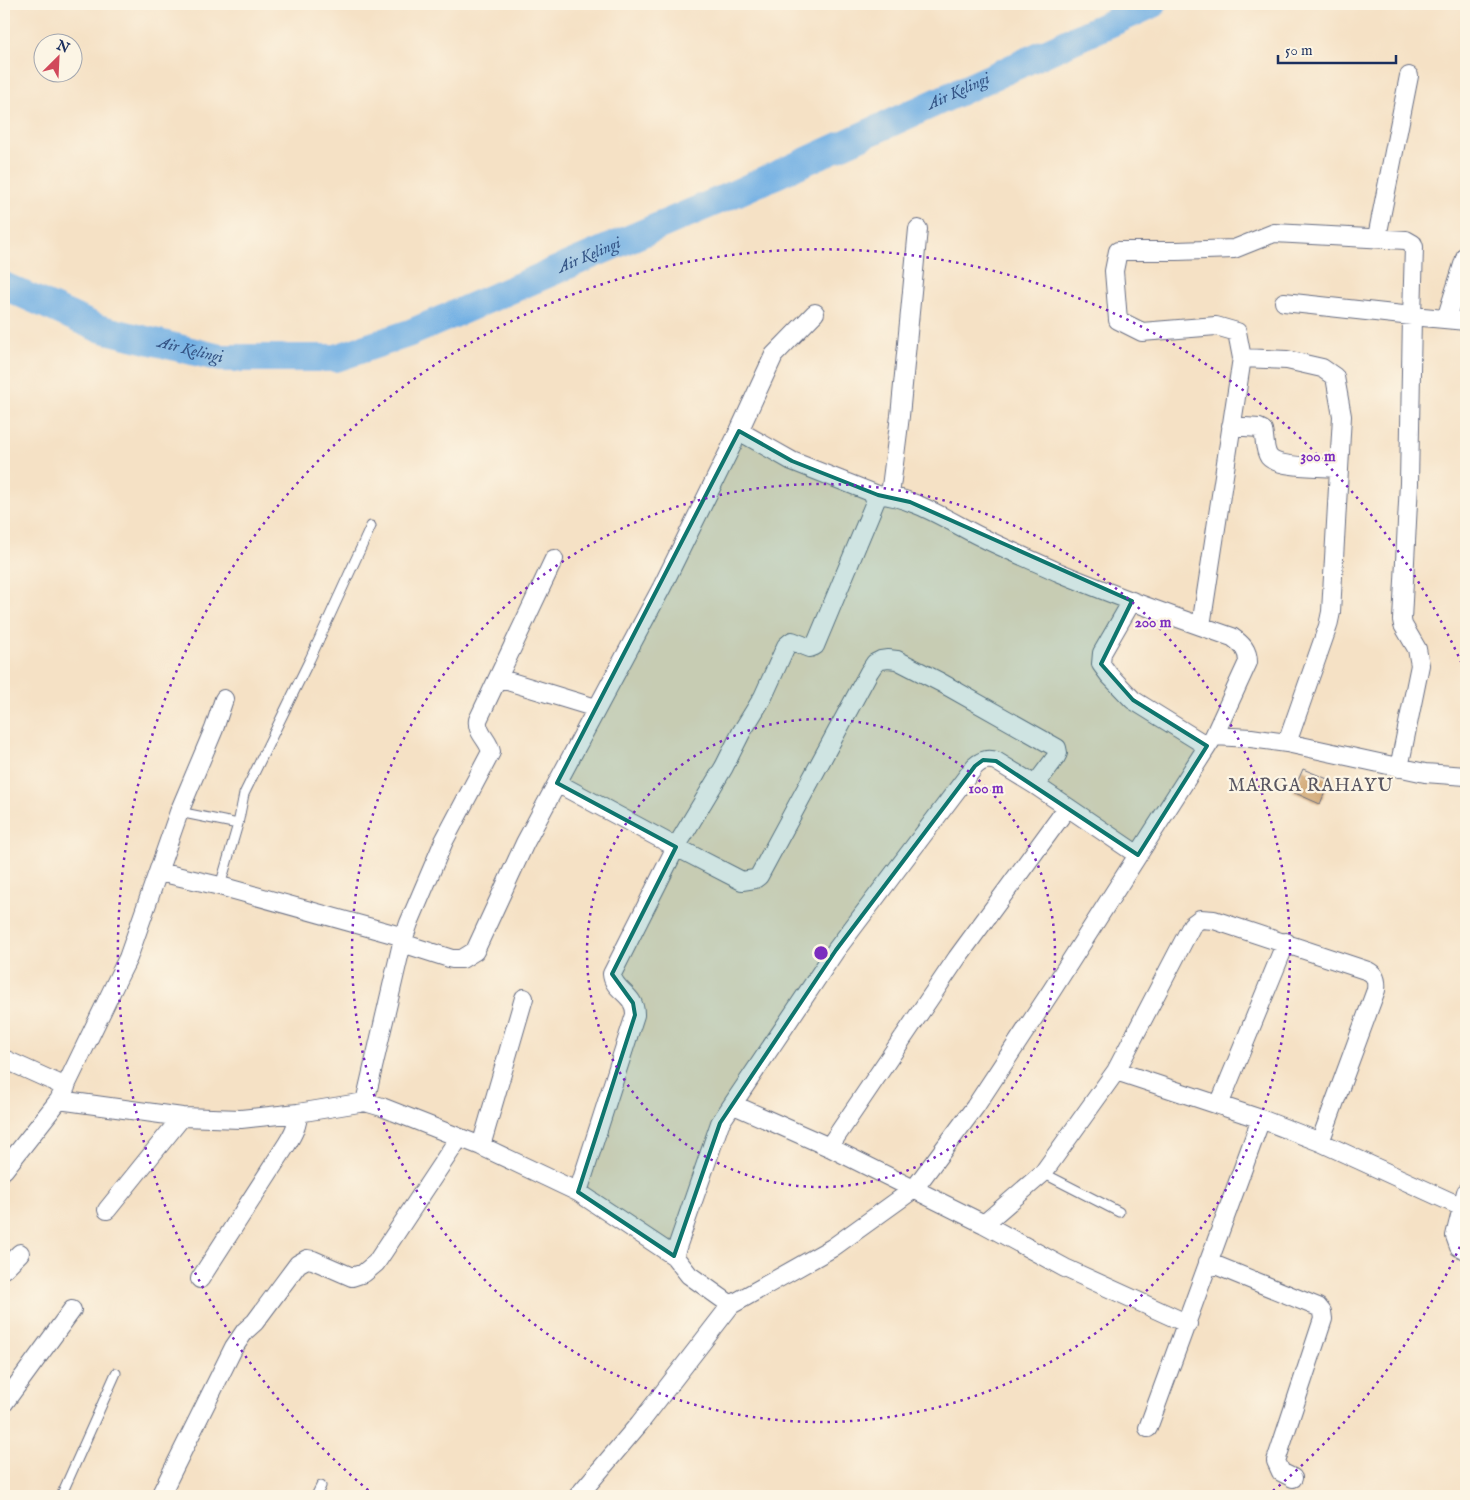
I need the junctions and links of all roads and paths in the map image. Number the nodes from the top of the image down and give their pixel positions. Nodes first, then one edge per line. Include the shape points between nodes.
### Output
1 (1409, 76) dead end
2 (918, 229) dead end
3 (1377, 238) junction
4 (1466, 256) edge
5 (1284, 302) dead end
6 (815, 313) dead end
7 (1412, 316) junction
8 (1446, 319) junction
9 (1466, 321) edge
10 (1242, 358) junction
11 (1231, 426) junction
12 (739, 431) junction
13 (1339, 468) junction
14 (884, 495) junction
15 (371, 526) dead end
16 (554, 559) dead end
17 (1132, 602) junction
18 (1201, 626) junction
19 (498, 678) junction
20 (224, 699) dead end
21 (596, 708) junction
22 (1210, 741) junction
23 (1287, 743) junction
24 (1399, 768) junction
25 (1466, 776) edge
26 (557, 783) junction
27 (1036, 785) junction
28 (1067, 808) junction
29 (179, 812) junction
30 (238, 824) junction
31 (676, 847) junction
32 (1138, 855) junction
33 (159, 872) junction
34 (220, 886) junction
35 (403, 940) junction
36 (1286, 942) junction
37 (524, 998) dead end
38 (4, 1059) edge
39 (1116, 1071) junction
40 (63, 1094) junction
41 (365, 1102) junction
42 (734, 1105) junction
43 (1219, 1105) junction
44 (298, 1113) junction
45 (182, 1116) junction
46 (1262, 1120) junction
47 (459, 1138) junction
48 (1320, 1142) junction
49 (481, 1146) junction
50 (829, 1146) junction
51 (4, 1170) edge
52 (1043, 1173) junction
53 (914, 1189) junction
54 (578, 1192) junction
55 (1464, 1200) edge
56 (107, 1210) dead end
57 (1119, 1212) dead end
58 (984, 1224) junction
59 (1466, 1250) edge
60 (20, 1254) dead end
61 (674, 1256) junction
62 (1208, 1262) junction
63 (4, 1269) edge
64 (200, 1279) dead end
65 (731, 1305) junction
66 (72, 1310) dead end
67 (1188, 1324) junction
68 (116, 1373) dead end
69 (4, 1403) edge
70 (1148, 1428) dead end
71 (1293, 1478) dead end
72 (321, 1486) dead end
73 (61, 1496) edge
74 (160, 1496) edge
75 (316, 1496) edge
76 (578, 1496) edge

1 - 3 street
2 - 14 street via 900,416
3 - 7 street via 1406,240 1413,244
3 - 10 street via 1274,233 1234,249 1118,251 1114,271 1118,320 1142,332 1216,326 1237,332
4 - 8 street
5 - 7 street
6 - 12 street via 774,355
7 - 8 street
7 - 24 street via 1402,620 1417,649 1420,665
8 - 9 street
10 - 11 street
10 - 13 street via 1287,360 1322,368 1335,377 1342,416
11 - 13 street via 1263,430 1269,456 1283,464
11 - 18 street
12 - 14 street via 792,461
12 - 21 street via 662,587
13 - 23 street via 1331,612
14 - 17 street via 910,502 983,538
14 - 31 street via 815,646 810,648 792,641 788,643 763,696
15 - 30 lane via 244,794
16 - 19 street
17 - 18 street
17 - 22 street via 1102,653 1101,664 1133,700
18 - 22 street via 1239,642 1248,655 1248,662
19 - 21 street
19 - 35 street via 478,725 490,752 444,841
20 - 29 street
21 - 26 street
22 - 23 street via 1250,738
22 - 32 street
23 - 24 street
24 - 25 street
26 - 31 street
26 - 35 street via 475,951 462,959 452,958
27 - 28 street
27 - 31 street via 1056,757 1057,748 940,682 897,660 888,659 875,663 869,672 759,876 742,881
27 - 42 street via 991,759 975,766 836,950
28 - 32 street
28 - 50 street via 957,958
29 - 30 lane
29 - 33 street
30 - 34 lane
31 - 54 street via 612,974 613,981 634,1003 635,1014
32 - 53 street via 975,1108
33 - 34 street
33 - 40 street via 128,958
34 - 35 street
35 - 41 street
36 - 39 street via 1214,920 1197,920
36 - 43 street
36 - 48 street via 1368,971 1377,982
37 - 49 street
38 - 40 street
39 - 43 street
39 - 52 street
40 - 45 street
40 - 51 street
41 - 44 street
41 - 47 street
42 - 50 street
42 - 61 street via 720,1124
43 - 46 street
44 - 45 street via 241,1119
44 - 64 street via 291,1137
45 - 56 street
46 - 48 street
46 - 62 street
47 - 49 street
47 - 74 street via 376,1263 364,1273 352,1277 306,1259 298,1264 234,1347
48 - 55 street
49 - 54 street
50 - 53 street
52 - 57 lane
52 - 58 street
53 - 58 street
53 - 65 street via 832,1248
54 - 61 street
55 - 59 street via 1455,1236 1459,1247
58 - 67 street via 1065,1268
60 - 63 street
61 - 65 street via 689,1275
62 - 67 street
62 - 71 street via 1318,1307 1322,1312 1323,1319 1276,1461 1282,1472
65 - 76 street via 639,1424
66 - 69 street
67 - 70 street
68 - 73 lane
72 - 75 lane

